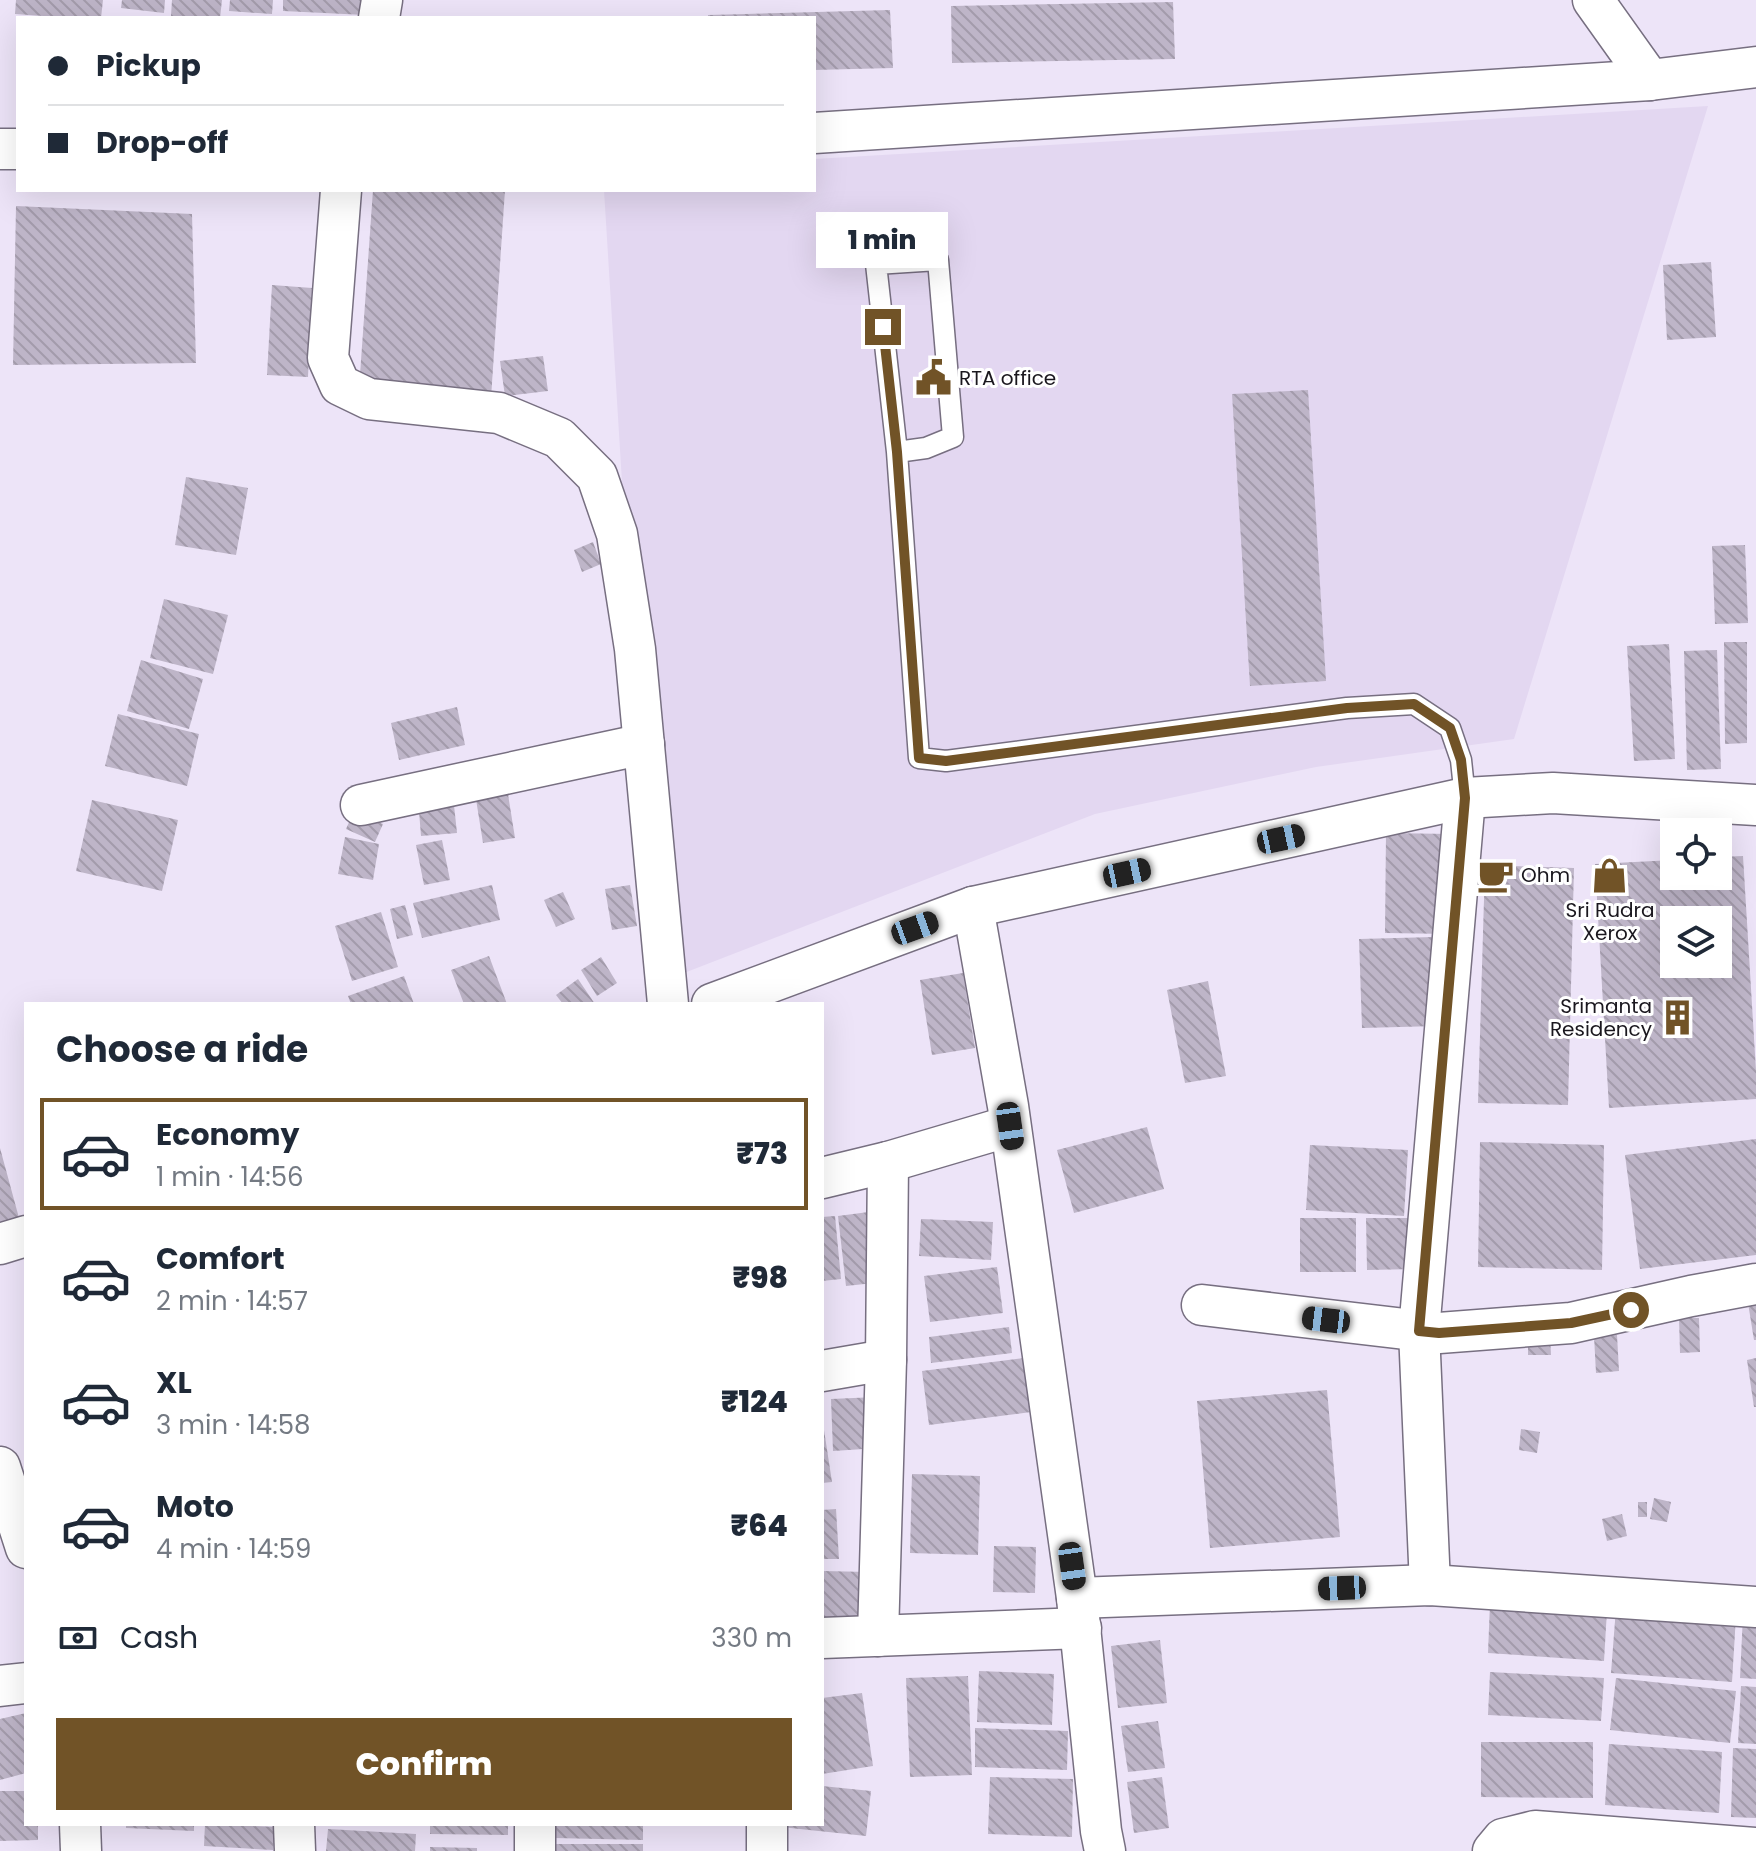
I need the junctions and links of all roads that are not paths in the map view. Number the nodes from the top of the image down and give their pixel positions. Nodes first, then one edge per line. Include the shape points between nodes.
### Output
1 (1593, 0) edge
2 (1756, 67) edge
3 (1650, 80) junction
4 (816, 133) edge
5 (341, 192) edge
6 (897, 452) junction
7 (644, 744) junction
8 (1465, 798) junction
9 (361, 805) dead end
10 (1756, 805) edge
11 (973, 907) junction
12 (668, 1002) edge
13 (717, 1002) edge
14 (1010, 1126) junction
15 (888, 1162) junction
16 (824, 1178) edge
17 (24, 1237) edge
18 (0, 1244) edge
19 (1756, 1284) edge
20 (1202, 1305) dead end
21 (1419, 1331) junction
22 (886, 1360) junction
23 (824, 1371) edge
24 (0, 1467) edge
25 (24, 1538) edge
26 (1430, 1585) junction
27 (1756, 1607) edge
28 (1079, 1613) junction
29 (878, 1636) junction
30 (824, 1638) edge
31 (24, 1683) edge
32 (0, 1686) edge
33 (80, 1826) edge
34 (294, 1826) edge
35 (535, 1826) edge
36 (767, 1826) edge
37 (1756, 1848) edge
38 (81, 1851) edge
39 (295, 1851) edge
40 (535, 1851) edge
41 (767, 1851) edge
42 (1105, 1851) edge
43 (1493, 1851) edge

1 - 3 street
2 - 3 street
3 - 4 street
5 - 7 street via 328,358 340,385 369,399 499,413 559,438 597,476 617,534
6 - 6 lane via 876,264 938,260 953,437
6 - 8 lane via 919,758 946,761 1347,708 1414,704 1450,728 1461,760
7 - 9 street
7 - 12 street
8 - 10 street via 1553,793
8 - 11 street
8 - 21 street
11 - 13 street
11 - 14 street
14 - 15 street
14 - 28 street
15 - 16 street
15 - 22 street
17 - 18 street
19 - 21 street via 1571,1323
20 - 21 street
21 - 26 street
22 - 23 street
22 - 29 street
24 - 25 street
26 - 27 street
26 - 28 street
28 - 29 street
28 - 42 street
29 - 30 street
31 - 32 street
33 - 38 street
34 - 39 street
35 - 40 street
36 - 41 street
37 - 43 street via 1535,1831 1503,1839

